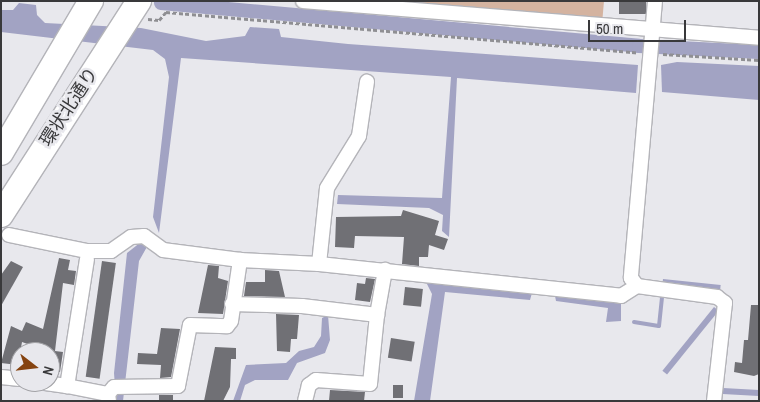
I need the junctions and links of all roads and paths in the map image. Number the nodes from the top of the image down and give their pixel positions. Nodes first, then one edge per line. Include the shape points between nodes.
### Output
1 (303, 1) edge
2 (654, 1) edge
3 (85, 10) edge
4 (136, 14) edge
5 (654, 32) junction
6 (759, 38) edge
7 (653, 54) junction
8 (759, 60) edge
9 (367, 82) dead end
10 (1, 153) edge
11 (5, 225) edge
12 (87, 259) dead end
13 (240, 260) junction
14 (320, 264) junction
15 (385, 270) junction
16 (637, 286) junction
17 (232, 304) junction
18 (377, 316) junction
19 (60, 385) edge
20 (67, 386) junction
21 (115, 392) edge
22 (305, 401) edge
23 (714, 401) edge

1 - 5 street
2 - 5 street
3 - 10 highway, 環状北通り via 59,49
4 - 7 path via 159,20 166,12
4 - 11 highway, 環状北通り via 106,50
5 - 6 street
5 - 7 street
7 - 8 path
7 - 16 street via 631,278
9 - 14 street via 359,136 328,188
11 - 13 street via 88,251 111,251 131,236 144,236 163,250
12 - 20 street
13 - 14 street
13 - 17 street
14 - 15 street
15 - 16 street via 622,296
15 - 18 street
16 - 23 street via 717,297 725,303
17 - 18 street via 302,306
17 - 21 street via 227,326 195,322 187,328 178,386
18 - 22 street via 370,384 316,380 309,385
19 - 20 street
20 - 21 street

